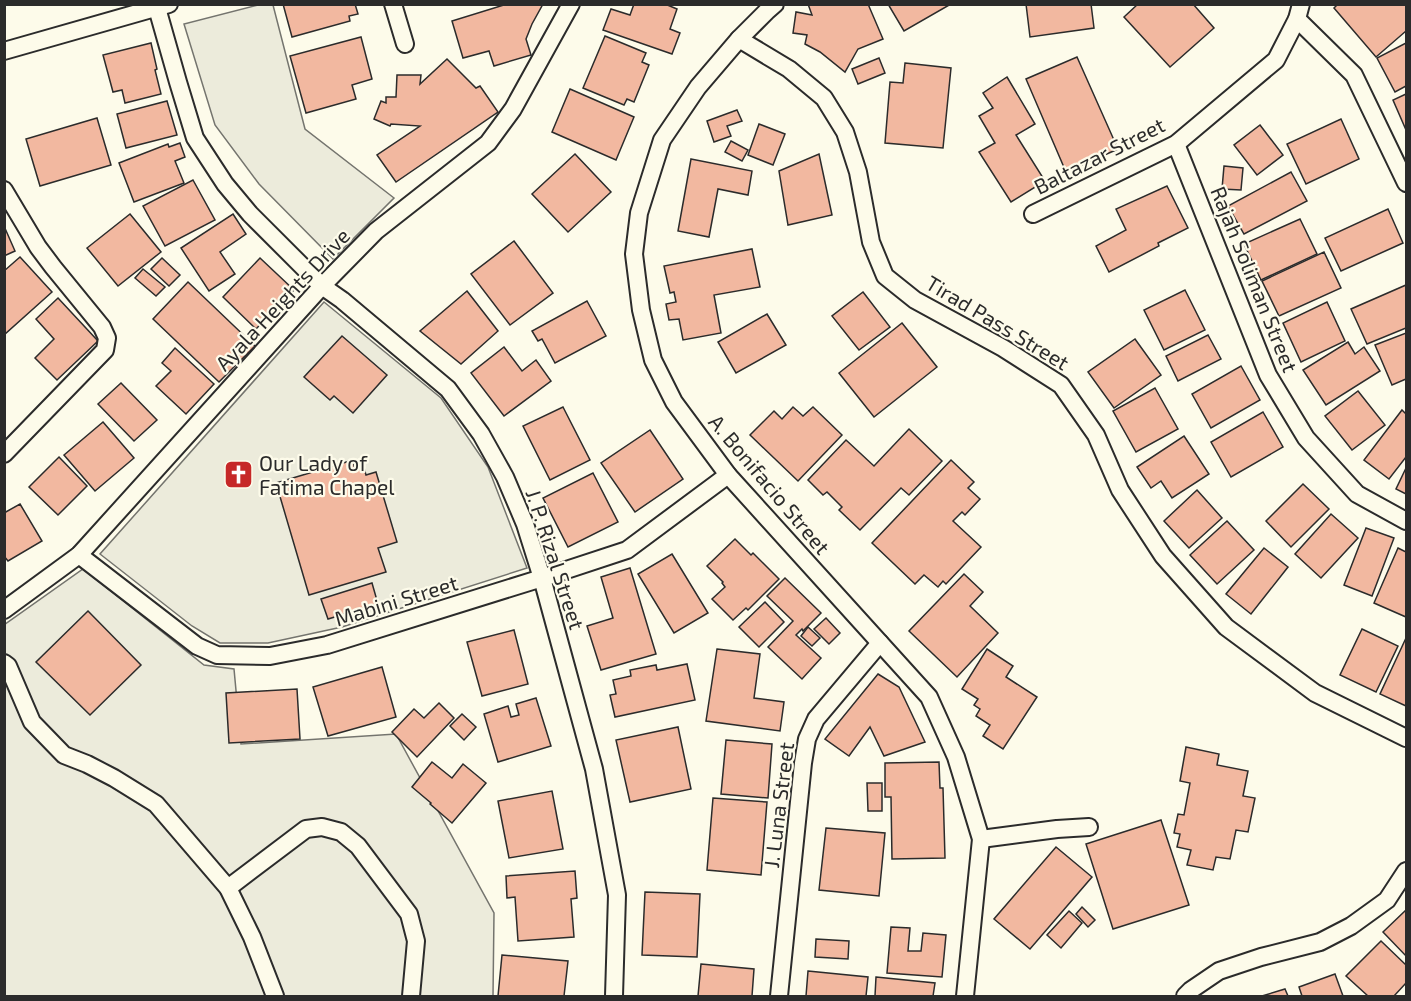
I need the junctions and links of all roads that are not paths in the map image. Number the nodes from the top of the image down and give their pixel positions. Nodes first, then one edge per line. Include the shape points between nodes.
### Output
1 (393, 4) edge
2 (571, 4) edge
3 (775, 4) edge
4 (163, 6) edge
5 (1299, 12) edge
6 (740, 39) junction
7 (405, 44) dead end
8 (4, 51) edge
9 (1176, 144) junction
10 (1407, 183) edge
11 (4, 190) edge
12 (1033, 214) dead end
13 (322, 286) junction
14 (4, 454) edge
15 (728, 475) junction
16 (1407, 521) edge
17 (79, 555) junction
18 (542, 578) junction
19 (4, 610) edge
20 (880, 643) junction
21 (4, 663) edge
22 (1407, 738) edge
23 (1089, 827) dead end
24 (981, 839) junction
25 (1407, 871) edge
26 (228, 888) junction
27 (275, 996) edge
28 (411, 996) edge
29 (614, 996) edge
30 (779, 996) edge
31 (965, 996) edge
32 (1185, 996) edge

1 - 7 street
2 - 13 street, Ayala Heights Drive via 513,110 489,143 376,231
3 - 6 street, A. Bonifacio Street
4 - 8 street
4 - 13 street, J. P. Rizal Street via 178,82 195,138 244,207
5 - 9 street, Baltazar Street via 1276,60
5 - 10 street via 1354,75
6 - 15 street, A. Bonifacio Street via 699,87 662,140 639,213 634,254 653,360 674,402
6 - 22 street, Tirad Pass Street via 789,69 824,98 844,132 858,172 871,242 885,276 915,300 1003,348 1061,386 1096,435 1120,490 1164,556 1226,627 1315,693
9 - 12 street, Baltazar Street
9 - 16 street, Rajah Soliman Street via 1268,375 1306,438 1357,494
11 - 14 street via 38,247 93,315 107,339 105,351
13 - 17 street, Ayala Heights Drive
13 - 18 street, J. P. Rizal Street via 448,389 505,477
15 - 18 street, Mabini Street via 627,550
15 - 20 street, A. Bonifacio Street
17 - 18 street, Mabini Street via 197,646 217,655 270,656 327,645
17 - 19 street, Ayala Heights Drive
18 - 29 street, J. P. Rizal Street via 594,769 617,895
20 - 24 street, A. Bonifacio Street via 929,697 956,757
20 - 30 street, J. Luna Street via 816,719 807,739
21 - 26 street via 32,722 64,755 114,778 156,804
23 - 24 street
24 - 31 street, A. Bonifacio Street
25 - 32 street via 1387,900 1351,926 1320,942 1219,971
26 - 27 street
26 - 28 street via 306,830 322,827 341,832 358,846 410,914 416,941

